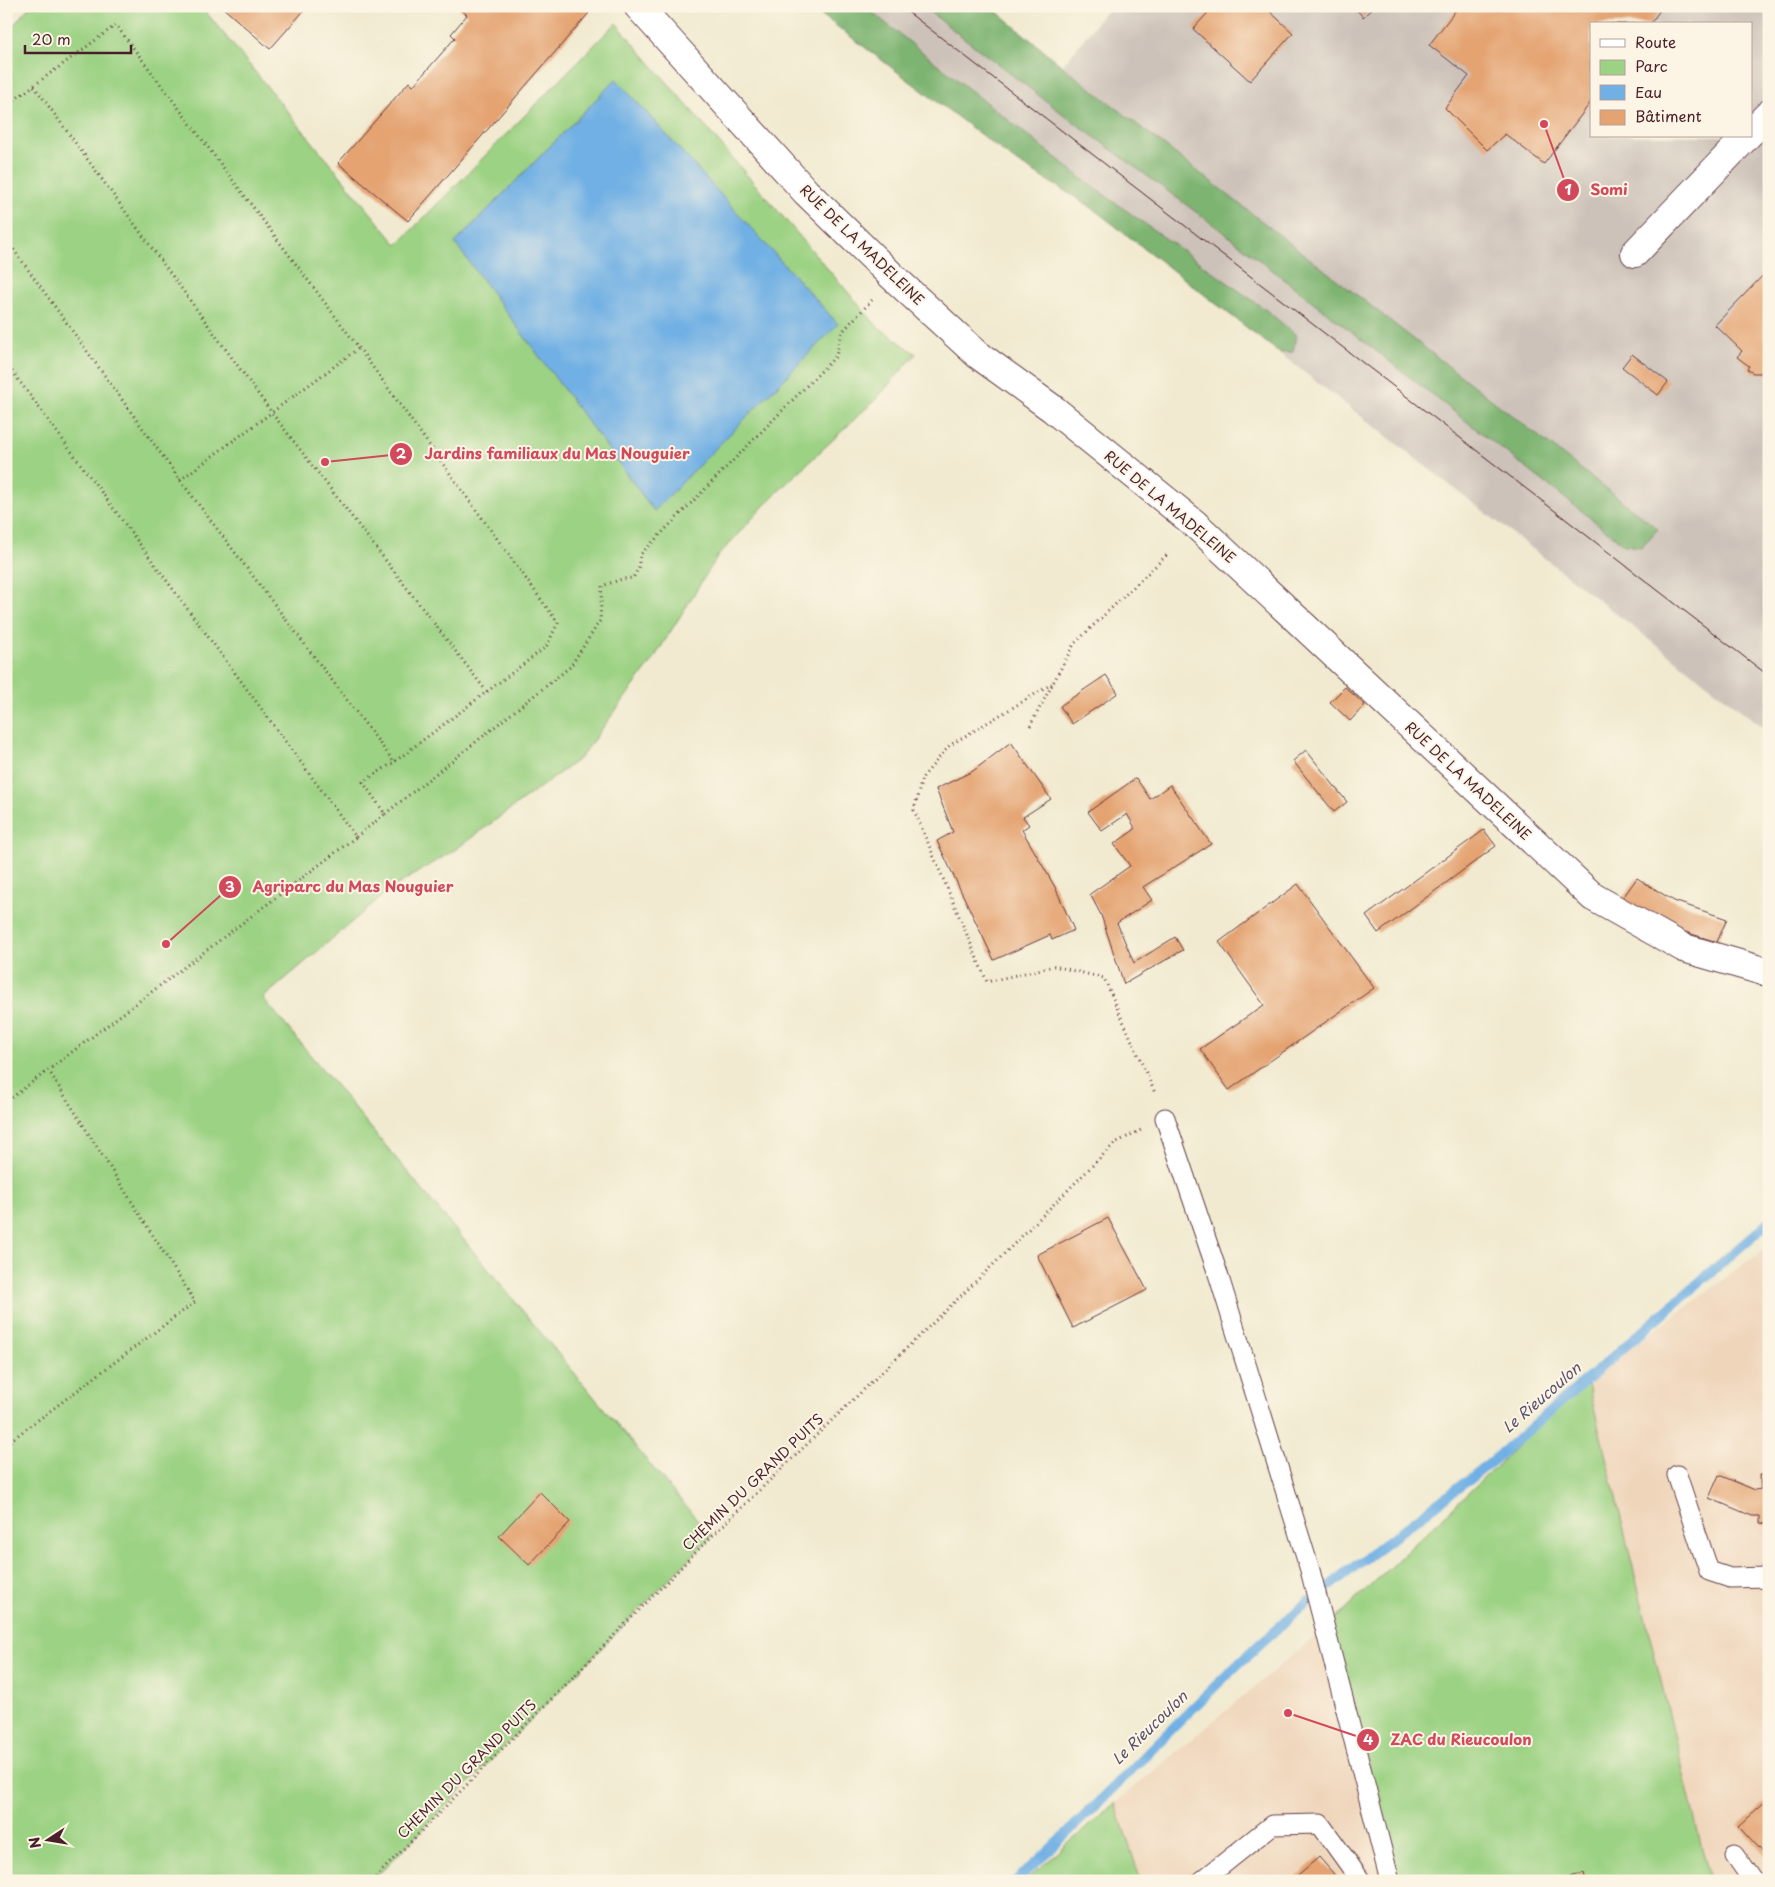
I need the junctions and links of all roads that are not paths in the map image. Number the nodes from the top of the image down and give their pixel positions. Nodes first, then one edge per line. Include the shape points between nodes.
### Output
1 (638, 6) edge
2 (1769, 114) edge
3 (1752, 131) edge
4 (1745, 138) edge
5 (1635, 253) dead end
6 (1763, 971) dead end
7 (1165, 1118) road end
8 (1677, 1475) dead end
9 (1769, 1577) edge
10 (1735, 1855) dead end
11 (1202, 1881) edge
12 (1361, 1881) edge
13 (1390, 1881) edge
14 (1753, 1881) edge

1 - 6 street, RUE DE LA MADELEINE via 806,192 894,277 977,354 1053,409 1195,524 1593,897 1684,948
2 - 3 street
4 - 5 street
7 - 13 lane via 1218,1274 1310,1570
8 - 9 lane via 1709,1571 1730,1578
10 - 14 lane
11 - 12 lane via 1272,1825 1320,1824

